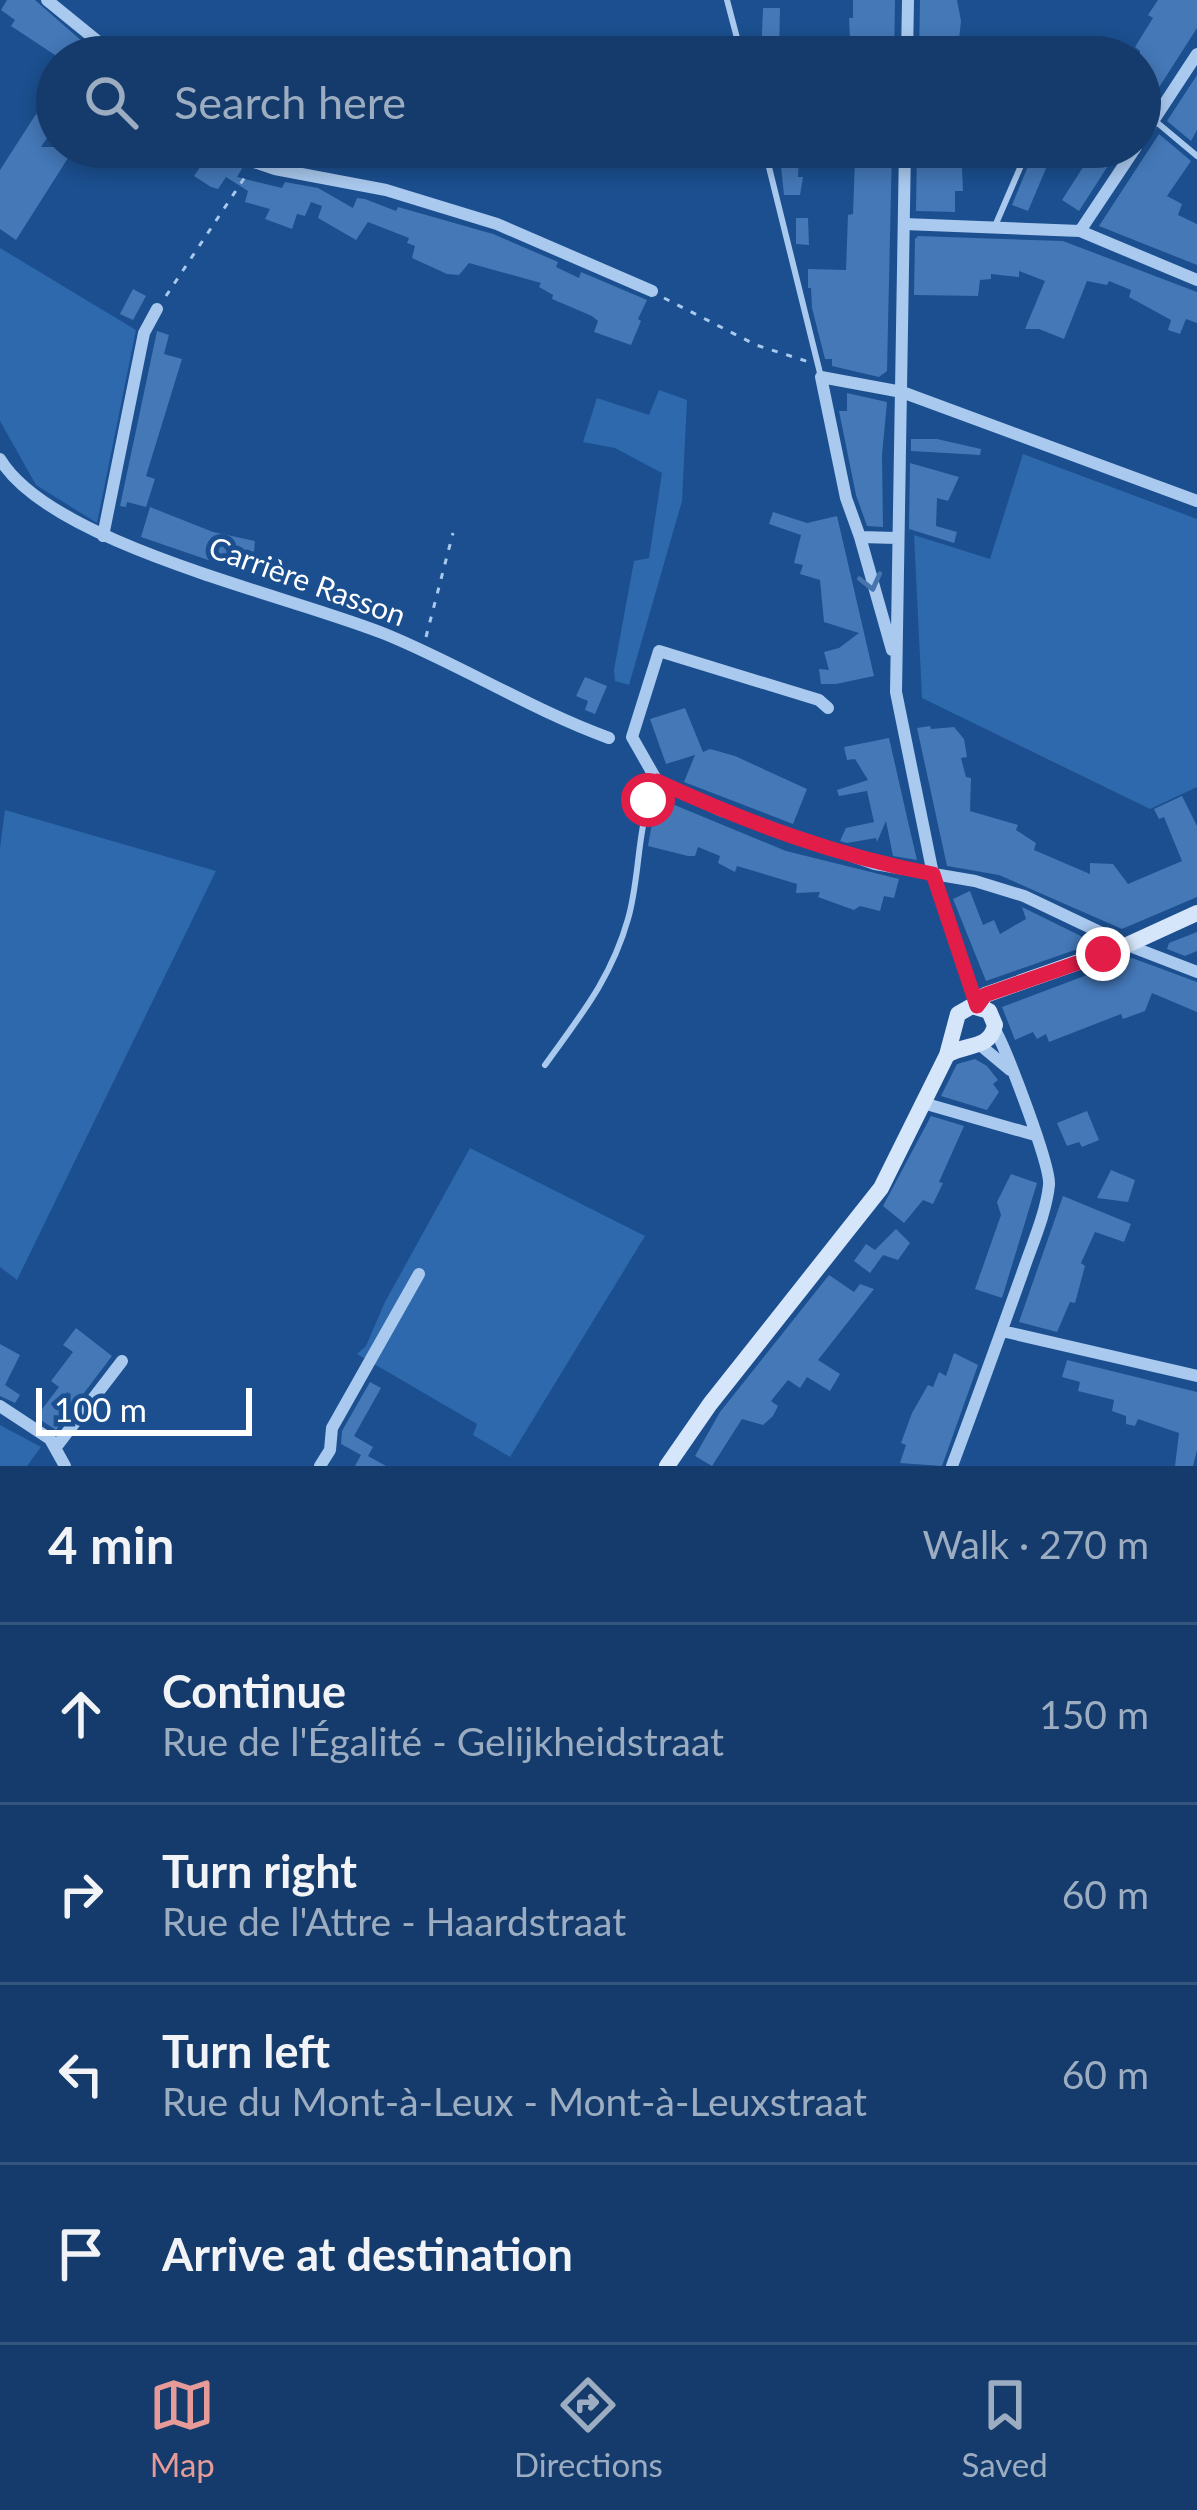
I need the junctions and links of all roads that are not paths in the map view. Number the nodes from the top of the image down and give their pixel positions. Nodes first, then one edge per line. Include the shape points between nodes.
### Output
1 (47, 0) edge
2 (727, 0) edge
3 (908, 0) edge
4 (91, 36) edge
5 (736, 36) edge
6 (907, 36) edge
7 (1197, 54) edge
8 (1161, 109) edge
9 (1161, 126) edge
10 (1197, 156) edge
11 (282, 168) edge
12 (769, 168) edge
13 (905, 168) edge
14 (1020, 168) edge
15 (1122, 168) edge
16 (904, 224) junction
17 (993, 229) junction
18 (1080, 231) junction
19 (1197, 280) edge
20 (652, 291) road end
21 (157, 309) road end
22 (819, 371) junction
23 (902, 392) junction
24 (0, 458) edge
25 (1197, 501) edge
26 (103, 536) junction
27 (860, 537) junction
28 (897, 538) junction
29 (895, 661) junction
30 (828, 708) dead end
31 (609, 738) dead end
32 (657, 781) junction
33 (933, 874) junction
34 (1197, 913) edge
35 (1127, 945) junction
36 (1197, 972) edge
37 (965, 976) junction
38 (985, 1013) junction
39 (965, 1034) junction
40 (545, 1065) dead end
41 (1010, 1070) junction
42 (923, 1102) junction
43 (1035, 1135) junction
44 (419, 1274) dead end
45 (1002, 1331) junction
46 (122, 1361) dead end
47 (1197, 1376) edge
48 (0, 1406) edge
49 (56, 1447) junction
50 (65, 1466) edge
51 (320, 1466) edge
52 (667, 1466) edge
53 (952, 1466) edge

1 - 4 street
2 - 5 lane
3 - 6 street
7 - 8 street
9 - 10 lane
11 - 20 street via 476,217
12 - 22 lane
13 - 16 street
14 - 17 lane
15 - 18 street
16 - 17 street
16 - 23 street
17 - 18 street
18 - 19 street
21 - 26 street via 144,333
22 - 23 street
22 - 27 street
23 - 25 street
23 - 28 street
24 - 26 street, Carrière Rasson via 26,488
26 - 31 street, Carrière Rasson via 423,651
27 - 28 street
27 -> 29 street
28 - 29 street
29 - 33 street
30 - 32 street via 659,651 632,737
32 - 33 street via 825,849
32 - 40 lane via 628,918 605,981
33 - 35 street via 1024,896
33 - 37 street
34 - 35 main road
35 - 36 street
35 - 38 main road via 1012,988
37 - 38 street
37 - 39 street
38 - 39 main road
38 - 39 main road via 989,1040
38 - 41 street
39 - 41 street
39 - 42 main road
41 - 43 street
42 - 43 street
42 - 52 main road via 880,1188
43 - 45 street via 1049,1184
44 - 51 street via 332,1428
45 - 47 street
45 - 53 street
46 - 49 street
48 - 49 street
49 - 50 street

